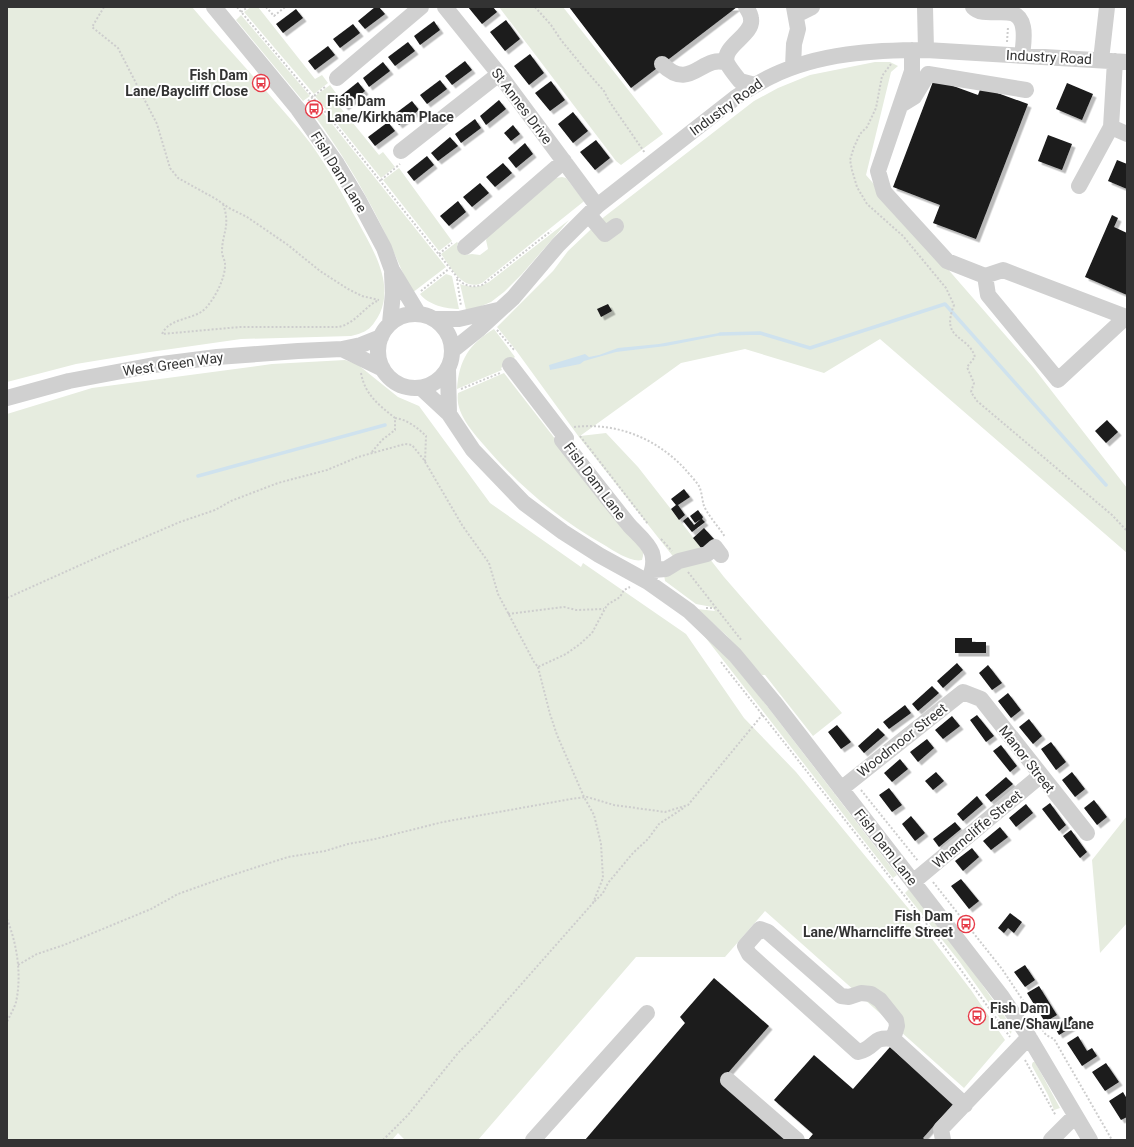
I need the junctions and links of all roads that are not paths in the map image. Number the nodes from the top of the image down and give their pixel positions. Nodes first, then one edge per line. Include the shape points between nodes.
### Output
1 (214, 7) edge
2 (422, 7) edge
3 (445, 7) edge
4 (746, 7) edge
5 (812, 7) edge
6 (925, 7) edge
7 (973, 7) edge
8 (1107, 7) edge
9 (1016, 9) edge
10 (795, 11) edge
11 (919, 50) junction
12 (1022, 56) junction
13 (1115, 61) edge
14 (727, 63) junction
15 (662, 64) dead end
16 (793, 67) junction
17 (499, 74) junction
18 (336, 78) dead end
19 (747, 83) junction
20 (1026, 90) dead end
21 (901, 105) junction
22 (1111, 127) junction
23 (1127, 134) edge
24 (401, 152) dead end
25 (564, 161) junction
26 (1079, 186) dead end
27 (593, 210) junction
28 (616, 226) dead end
29 (468, 244) road end
30 (392, 270) junction
31 (985, 276) junction
32 (414, 307) junction
33 (494, 315) junction
34 (436, 319) junction
35 (390, 323) junction
36 (381, 337) junction
37 (342, 350) junction
38 (453, 350) junction
39 (510, 365) road end
40 (448, 369) junction
41 (382, 374) junction
42 (415, 391) junction
43 (7, 398) edge
44 (449, 414) junction
45 (721, 555) dead end
46 (647, 576) junction
47 (963, 692) joint
48 (1040, 776) junction
49 (841, 789) junction
50 (1087, 834) dead end
51 (913, 882) junction
52 (647, 1013) dead end
53 (893, 1039) junction
54 (1017, 1040) junction
55 (728, 1080) dead end
56 (965, 1105) junction
57 (1075, 1116) junction
58 (533, 1140) edge
59 (797, 1140) edge
60 (943, 1140) edge
61 (1050, 1140) edge
62 (1090, 1140) edge

1 - 30 street, Fish Dam Lane via 298,109 337,164 384,248
2 - 18 street
3 - 17 street, St Annes Drive
4 - 14 street via 752,20 749,28 732,46
5 - 10 street
6 - 11 street
7 - 9 street via 983,12
8 - 13 street
9 - 12 street via 1023,27
10 - 16 street via 798,29 794,44
11 - 12 street, Industry Road
11 - 16 street, Industry Road via 835,56
11 - 21 street
12 - 13 street, Industry Road
13 - 22 street
14 - 15 street via 712,62 686,74 673,72
14 - 19 street
16 - 19 street, Industry Road
17 - 24 street
17 - 25 street, St Annes Drive
19 - 27 street, Industry Road via 735,98
20 - 21 street via 928,74 914,97
21 - 31 street via 878,171 884,192 948,261
22 - 23 street
22 - 26 street
25 - 27 street, St Annes Drive
25 - 29 street
27 - 28 street, St Annes Drive via 606,234
27 - 33 street, Industry Road via 558,245 513,298
30 - 32 street, Fish Dam Lane
30 - 35 street, Fish Dam Lane
31 - 31 street via 1003,270 1126,317 1058,380 988,295
32 - 34 street
32 - 35 street via 408,314
33 - 34 street, Industry Road
33 - 38 street, Industry Road
34 - 38 street via 448,333
35 - 36 street
36 - 37 street, West Green Way
36 - 41 street via 378,353
37 - 41 street, West Green Way
37 - 43 street, West Green Way via 216,357 154,365 70,381
38 - 40 street
39 - 46 street, Fish Dam Lane via 566,438 562,440 629,525 649,546 653,558
40 - 42 street via 437,381
40 - 44 street
41 - 42 street
42 - 44 street, Fish Dam Lane
44 - 46 street, Fish Dam Lane via 473,450 524,503 599,555
45 - 46 street via 715,547 707,554 679,561
46 - 49 street, Fish Dam Lane via 735,654
47 - 48 street, Manor Street via 981,699
47 - 49 street, Woodmoor Street
48 - 50 street, Manor Street
48 - 51 street, Wharncliffe Street
49 - 51 street, Fish Dam Lane
51 - 54 street, Fish Dam Lane via 1002,997
52 - 58 street
53 - 53 street via 882,1037 866,1050 858,1052 748,954 745,946 760,929 768,932 841,996 871,994 880,1000 896,1020
53 - 56 street
54 - 56 street
54 - 57 street, Fish Dam Lane
55 - 59 street
56 - 60 street via 941,1129
57 - 61 street
57 - 62 street, Fish Dam Lane

